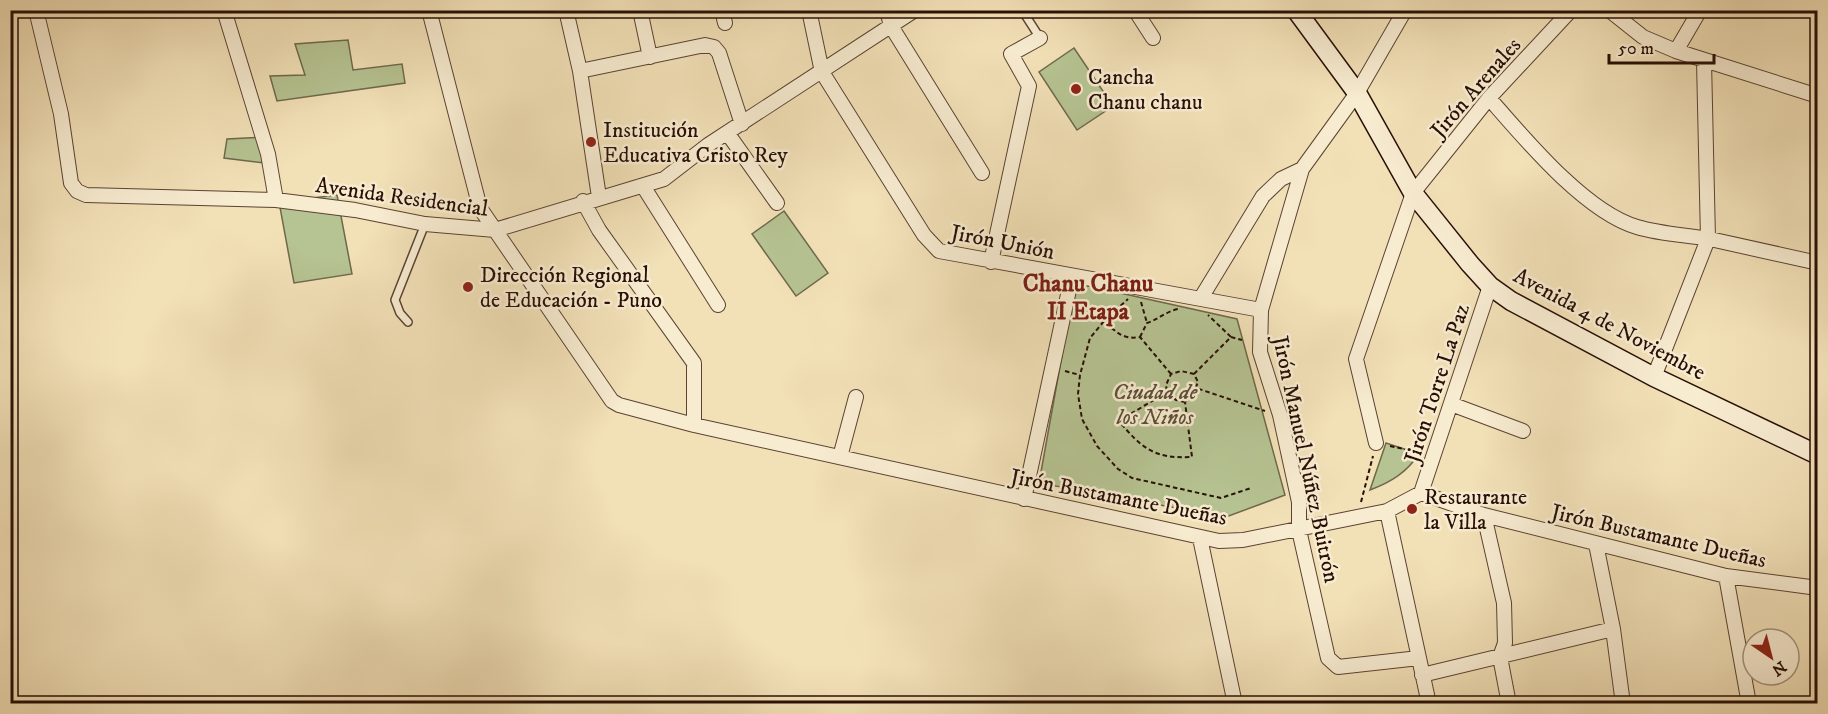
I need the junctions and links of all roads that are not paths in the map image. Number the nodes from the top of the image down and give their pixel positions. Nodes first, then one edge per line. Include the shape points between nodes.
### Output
1 (36, 10) edge
2 (224, 10) edge
3 (429, 10) edge
4 (566, 10) edge
5 (640, 10) edge
6 (809, 10) edge
7 (887, 10) edge
8 (915, 10) edge
9 (1022, 10) edge
10 (1135, 10) edge
11 (1296, 10) edge
12 (1405, 10) edge
13 (1571, 10) edge
14 (1609, 10) edge
15 (1700, 10) edge
16 (891, 26) junction
17 (1040, 38) joint
18 (1153, 38) dead end
19 (1676, 51) junction
20 (650, 57) junction
21 (1704, 61) junction
22 (579, 71) junction
23 (822, 72) junction
24 (1357, 93) junction
25 (1818, 96) edge
26 (1490, 98) junction
27 (742, 124) junction
28 (728, 134) junction
29 (1302, 169) junction
30 (982, 173) dead end
31 (643, 186) junction
32 (1413, 193) junction
33 (599, 197) junction
34 (276, 200) junction
35 (583, 201) junction
36 (777, 203) dead end
37 (425, 224) junction
38 (495, 230) junction
39 (1708, 239) junction
40 (991, 261) junction
41 (1818, 263) edge
42 (1072, 276) junction
43 (1490, 286) junction
44 (1201, 304) junction
45 (718, 305) dead end
46 (1261, 310) junction
47 (408, 322) dead end
48 (1654, 377) junction
49 (856, 397) dead end
50 (1451, 404) junction
51 (694, 425) junction
52 (1523, 431) dead end
53 (1376, 443) road end
54 (1818, 455) edge
55 (840, 458) junction
56 (1421, 493) junction
57 (1024, 499) junction
58 (1387, 511) junction
59 (1484, 515) junction
60 (1299, 530) junction
61 (1200, 538) junction
62 (1596, 544) junction
63 (1726, 576) junction
64 (1818, 588) edge
65 (1613, 629) junction
66 (1500, 657) junction
67 (1419, 658) junction
68 (1422, 675) junction
69 (1235, 704) edge
70 (1429, 704) edge
71 (1509, 704) edge
72 (1623, 704) edge
73 (1749, 704) edge

1 - 34 street, Avenida Residencial via 61,114 71,183 77,191 86,195
2 - 34 street via 268,154
3 - 38 street, Jirón Bustamante Dueñas via 480,208
4 - 22 street
5 - 20 street
6 - 23 street, Jirón Unión
7 - 16 street
8 - 16 street, Avenida Residencial
9 - 17 lane
10 - 18 street
11 - 24 street, Avenida 4 de Noviembre
12 - 24 street, Jirón Manuel Núñez Buitrón
13 - 26 street, Jirón Arenales
14 - 19 street via 1643,37
15 - 19 street
16 - 23 street, Avenida Residencial
16 - 30 street
17 - 40 street via 1011,54 1029,86
19 - 21 street
20 - 22 street
20 - 27 street via 705,45 714,47
21 - 25 street
21 - 39 street
22 - 33 street
23 - 27 street, Avenida Residencial
23 - 40 street, Jirón Unión via 930,244 939,251
24 - 29 street, Jirón Manuel Núñez Buitrón
24 - 32 street, Avenida 4 de Noviembre
26 - 32 street, Jirón Arenales
26 - 39 street via 1530,145 1591,201 1636,227
27 - 28 street, Avenida Residencial
28 - 31 street, Avenida Residencial via 664,179
28 - 36 street
29 - 44 street via 1281,179 1263,196
29 - 46 street, Jirón Manuel Núñez Buitrón
31 - 33 street, Avenida Residencial
31 - 45 street
32 - 43 street, Avenida 4 de Noviembre
32 - 53 street via 1356,359
33 - 35 street, Avenida Residencial
34 - 37 street, Avenida Residencial
35 - 38 street, Avenida Residencial
35 - 51 street via 599,230 694,363
37 - 38 street, Avenida Residencial
37 - 47 lane via 395,300
38 - 51 street, Jirón Bustamante Dueñas via 612,401
39 - 41 street
39 - 48 street
40 - 42 street, Jirón Unión
42 - 44 street, Jirón Unión
42 - 57 street
43 - 48 street, Avenida 4 de Noviembre
43 - 50 street, Jirón Torre La Paz
44 - 46 street, Jirón Unión
46 - 60 street, Jirón Manuel Núñez Buitrón via 1260,351 1280,415 1299,502
48 - 54 street, Avenida 4 de Noviembre
49 - 55 street
50 - 52 street
50 - 56 street, Jirón Torre La Paz
51 - 55 street, Jirón Bustamante Dueñas
55 - 57 street, Jirón Bustamante Dueñas
56 - 58 street, Jirón Bustamante Dueñas
56 - 59 street, Jirón Bustamante Dueñas
57 - 61 street, Jirón Bustamante Dueñas
58 - 60 street, Jirón Bustamante Dueñas
58 - 67 street
59 - 62 street, Jirón Bustamante Dueñas
59 - 66 street via 1504,603 1505,643
60 - 61 street, Jirón Bustamante Dueñas via 1243,540
60 - 67 street, Jirón Manuel Núñez Buitrón via 1331,663 1338,667
61 - 69 street
62 - 63 street, Jirón Bustamante Dueñas
62 - 65 street
63 - 64 street, Jirón Bustamante Dueñas
63 - 73 street
65 - 66 street
65 - 72 street
66 - 68 street
66 - 71 street
67 - 68 street
68 - 70 street

